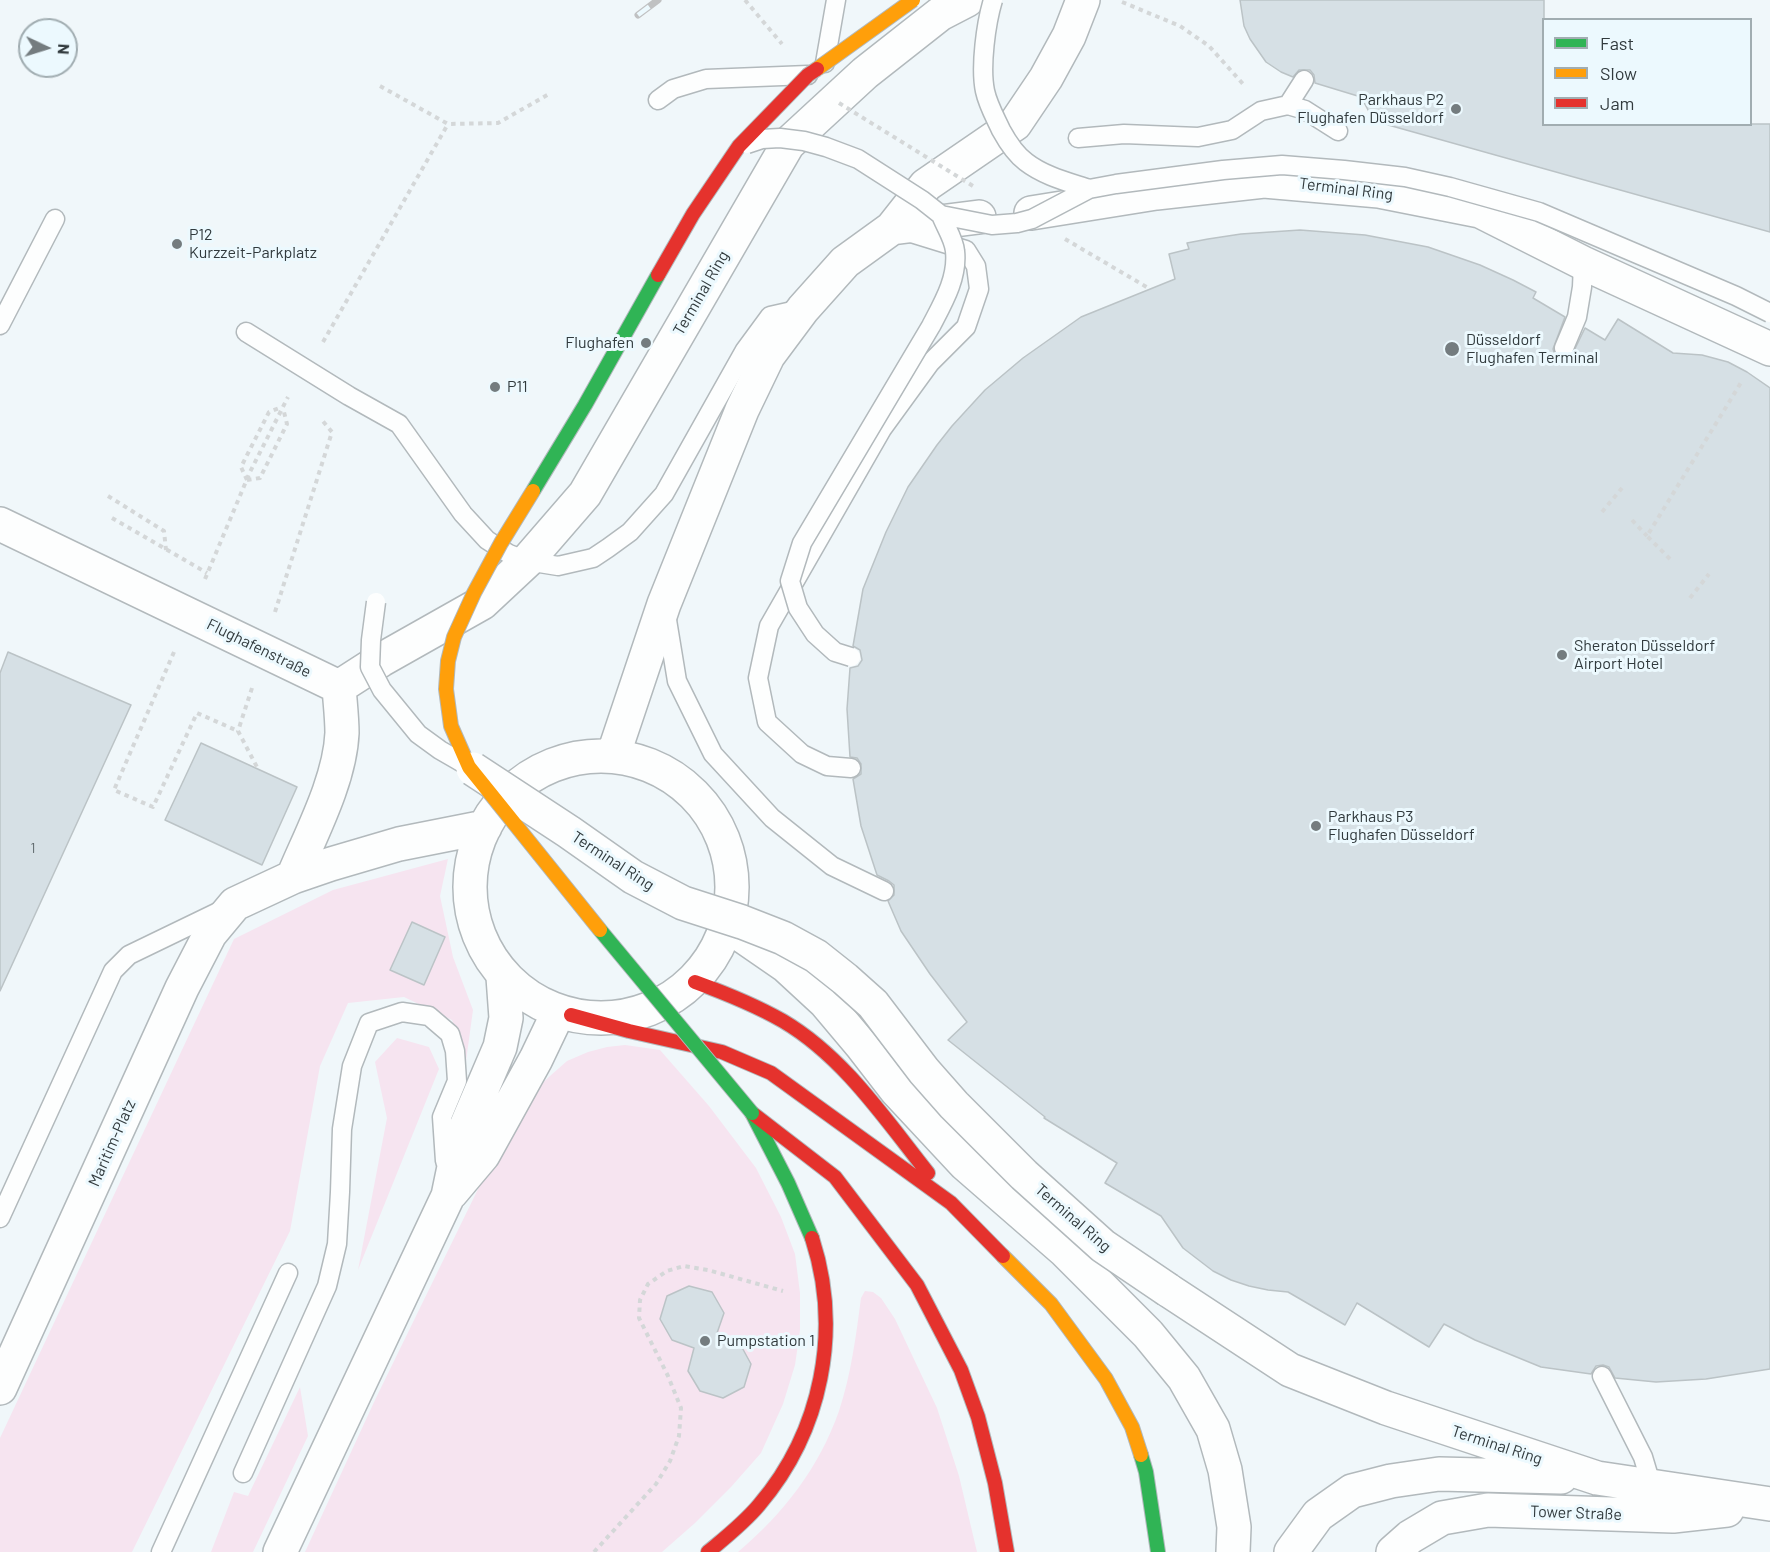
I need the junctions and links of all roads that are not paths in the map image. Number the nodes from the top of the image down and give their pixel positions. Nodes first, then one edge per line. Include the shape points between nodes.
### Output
1 (836, 0) edge
2 (913, 0) edge
3 (967, 0) edge
4 (993, 0) edge
5 (1083, 0) edge
6 (825, 63) junction
7 (808, 75) junction
8 (1304, 80) dead end
9 (658, 100) dead end
10 (1288, 105) junction
11 (1338, 131) dead end
12 (1078, 138) dead end
13 (739, 146) junction
14 (1089, 189) junction
15 (941, 216) junction
16 (55, 219) dead end
17 (892, 228) junction
18 (1583, 263) junction
19 (803, 309) junction
20 (1770, 313) edge
21 (0, 325) edge
22 (246, 332) dead end
23 (1564, 348) dead end
24 (1759, 360) edge
25 (0, 524) edge
26 (527, 561) junction
27 (376, 602) dead end
28 (664, 604) junction
29 (851, 657) dead end
30 (339, 687) junction
31 (613, 756) junction
32 (469, 767) junction
33 (851, 768) dead end
34 (484, 827) junction
35 (293, 877) junction
36 (884, 891) dead end
37 (235, 904) junction
38 (728, 926) junction
39 (503, 977) junction
40 (695, 982) junction
41 (565, 1014) junction
42 (752, 1113) junction
43 (448, 1196) junction
44 (951, 1203) junction
45 (0, 1218) edge
46 (288, 1273) dead end
47 (1602, 1376) dead end
48 (0, 1388) edge
49 (243, 1473) dead end
50 (1597, 1478) junction
51 (1652, 1487) junction
52 (1770, 1505) edge
53 (161, 1552) edge
54 (280, 1552) edge
55 (708, 1552) edge
56 (1007, 1552) edge
57 (1158, 1552) edge
58 (1233, 1552) edge
59 (1291, 1552) edge
60 (1393, 1552) edge

1 - 6 lane
2 - 6 main road, bridge
3 - 26 street, Terminal Ring via 940,14 865,73 788,144 585,494
4 - 14 lane, bridge via 984,66 985,90 1007,142 1024,162
5 - 17 street, Terminal Ring via 1046,78 1015,124 926,185
6 - 7 main road, bridge
7 - 9 lane via 706,80 673,89
7 - 13 main road, bridge
8 - 10 lane
10 - 11 lane via 1305,110
10 - 12 lane via 1261,111 1232,130 1198,137 1124,134
13 - 15 lane, bridge via 780,138 826,147 858,159
13 - 32 main road, bridge via 693,214 501,543 454,637 446,689 451,726
14 - 15 lane, bridge via 1017,223 992,225
14 - 20 lane, bridge via 1282,165 1405,177 1539,212
15 - 29 lane, bridge via 955,249 948,292 802,543 790,581 798,608 815,634 835,652
16 - 21 lane
17 - 18 street, Terminal Ring via 1264,181 1379,192 1480,211
17 - 19 street, Terminal Ring via 845,262
17 - 33 lane via 966,250 976,266 978,289 966,327 930,363 882,429 769,626 758,678 767,722 802,754 827,766
18 - 23 lane via 1577,317
18 - 24 street, Terminal Ring
19 - 26 lane via 770,316 745,350 664,494 630,532 593,558 558,566
19 - 28 street, Terminal Ring via 768,356 742,410
22 - 26 lane via 399,424 463,514 487,540
25 - 30 street, Flughafenstraße
26 - 30 street, Terminal Ring via 482,603
27 - 32 lane, bridge via 370,667 382,690 418,734
28 - 31 street, Terminal Ring
28 - 36 lane via 677,681 713,754 772,818 832,866
30 - 35 street via 339,757 330,789
31 - 34 street via 595,755 560,762 525,779
31 - 38 street via 648,763 678,779 709,811 725,840 734,879
32 - 42 main road, bridge
32 - 50 street, Terminal Ring, bridge via 633,877 683,903 783,938 816,956 873,1004 954,1105 1103,1246 1290,1370 1386,1408
34 - 35 street, Maritim-Platz via 399,844
34 - 39 street via 472,858 472,914 484,949
35 - 37 street, Maritim-Platz
37 - 45 lane, Maritim-Platz via 129,955 112,971
37 - 48 street, Maritim-Platz via 210,934 182,988
38 - 40 street via 716,957
38 - 58 street, Terminal Ring via 786,966 825,1002 896,1090 965,1164 1065,1251 1148,1334 1184,1378 1213,1429 1225,1470 1234,1527
39 - 41 street via 529,998
39 - 43 street via 506,1017 500,1047 459,1143
40 - 41 street via 644,1011 615,1017
40 - 44 main road via 784,1022 822,1050 859,1086
41 - 43 street via 483,1155
41 - 44 main road via 722,1052 771,1073
42 - 55 main road via 812,1238 821,1271 826,1328 823,1371 805,1433 785,1469 756,1509
42 - 56 main road via 835,1177 917,1285 962,1371 978,1417
43 - 49 lane via 442,1117 457,1082 450,1034 429,1016 402,1012 369,1023 352,1066 342,1129 337,1244 327,1286
43 - 54 street
44 - 57 main road via 1051,1304 1107,1379 1132,1427 1146,1472
46 - 53 lane
47 - 51 lane via 1643,1457
50 - 51 street, Terminal Ring
50 - 59 street via 1439,1474 1391,1481 1352,1491 1318,1515
51 - 52 street, Terminal Ring
52 - 60 street, Tower Straße via 1673,1516 1488,1510 1442,1518 1410,1536

